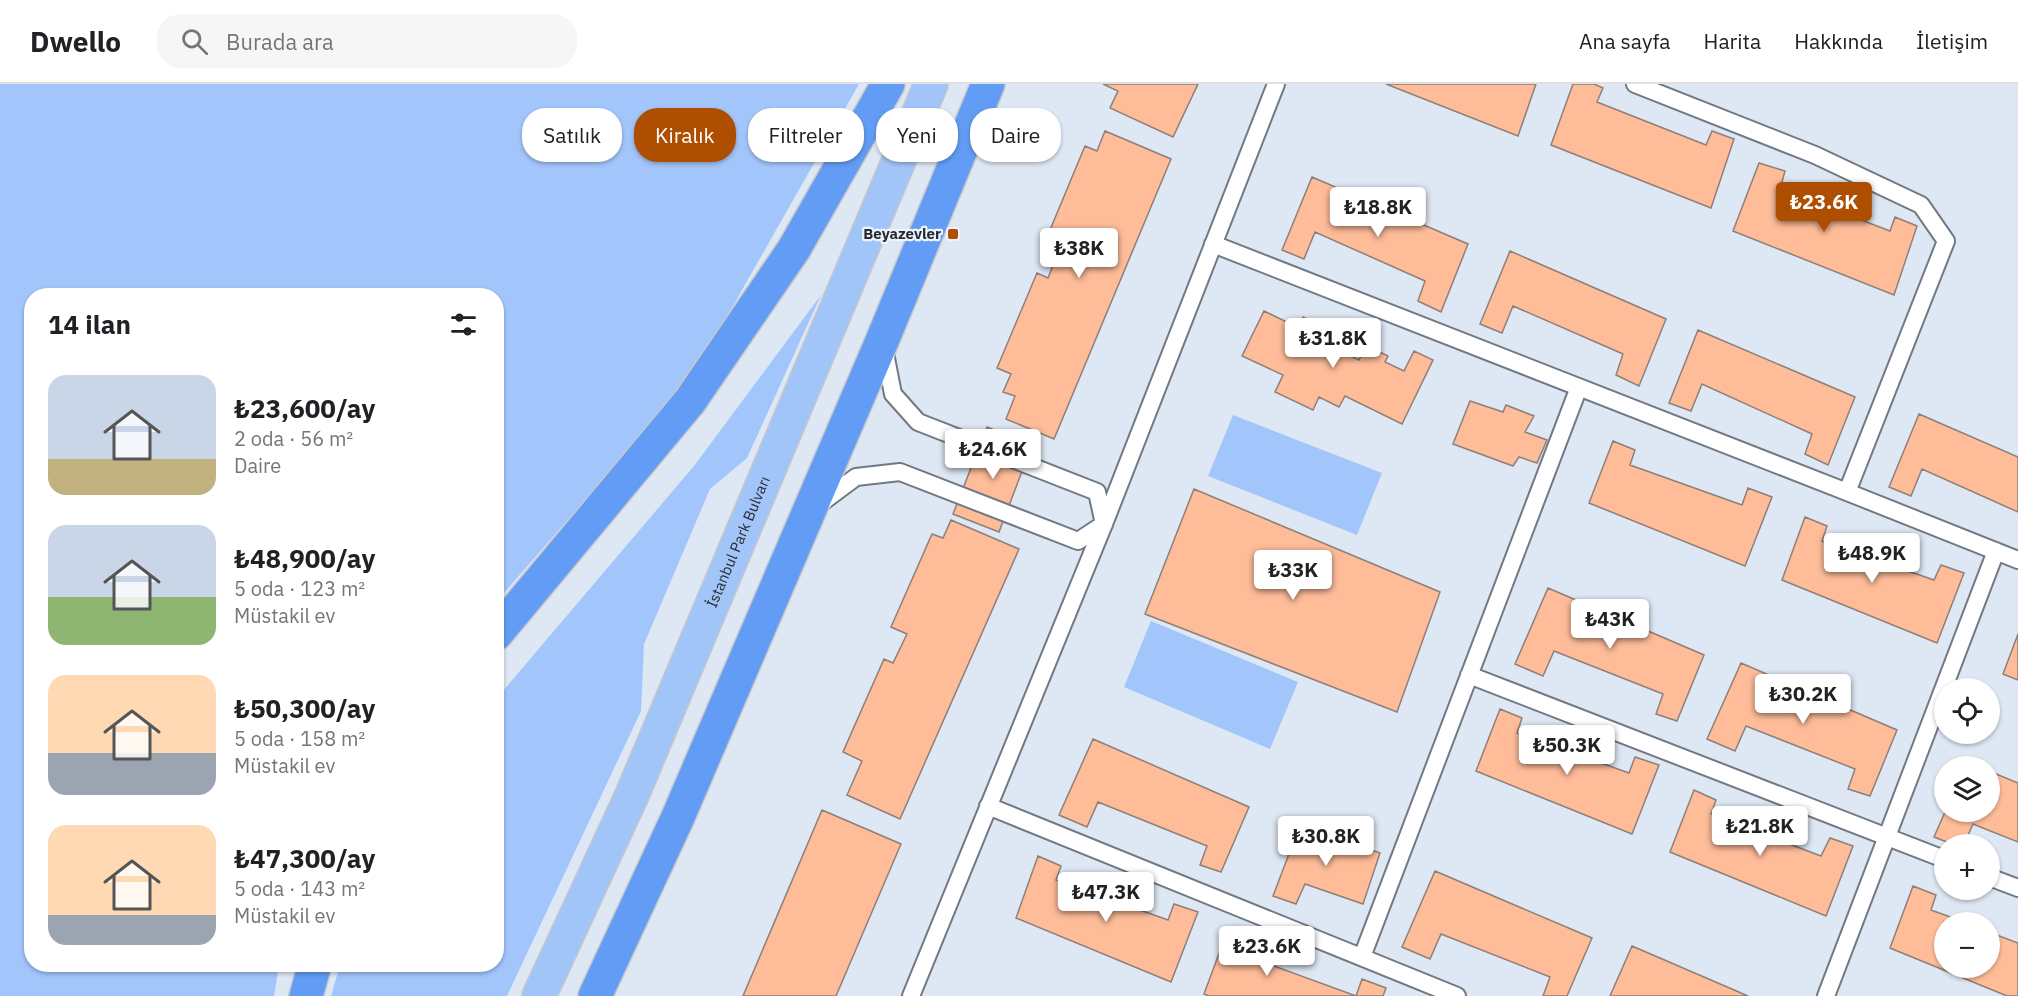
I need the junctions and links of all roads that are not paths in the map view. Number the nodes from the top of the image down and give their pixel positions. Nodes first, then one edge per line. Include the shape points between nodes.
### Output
1 (888, 84) edge
2 (931, 84) edge
3 (988, 84) edge
4 (1276, 84) edge
5 (1635, 84) edge
6 (1213, 244) junction
7 (882, 341) junction
8 (1579, 387) junction
9 (1847, 492) junction
10 (809, 512) junction
11 (1104, 525) junction
12 (1996, 551) junction
13 (2018, 560) edge
14 (504, 624) edge
15 (1469, 675) junction
16 (988, 806) junction
17 (1887, 837) junction
18 (1934, 856) edge
19 (2000, 881) edge
20 (2018, 888) edge
21 (1362, 957) junction
22 (313, 972) edge
23 (595, 992) edge
24 (306, 996) edge
25 (539, 996) edge
26 (911, 996) edge
27 (1457, 996) edge
28 (1826, 996) edge

1 - 14 highway via 794,249 690,401
2 - 25 main road, İstanbul Park Bulvarı via 632,795
3 - 7 highway
4 - 6 lane
5 - 9 lane via 1815,155 1921,206 1946,241
6 - 8 lane
6 - 11 lane
7 - 10 highway
7 - 11 lane via 893,394 918,422 1097,492
8 - 9 lane
8 - 15 lane
9 - 12 lane
10 - 11 lane via 856,477 900,472 1078,541
10 - 23 highway via 678,817
11 - 16 lane
12 - 13 lane
12 - 17 lane
15 - 17 lane
15 - 21 lane
16 - 21 lane
16 - 26 lane
17 - 18 lane
17 - 28 lane
19 - 20 lane
21 - 27 lane
22 - 24 highway

